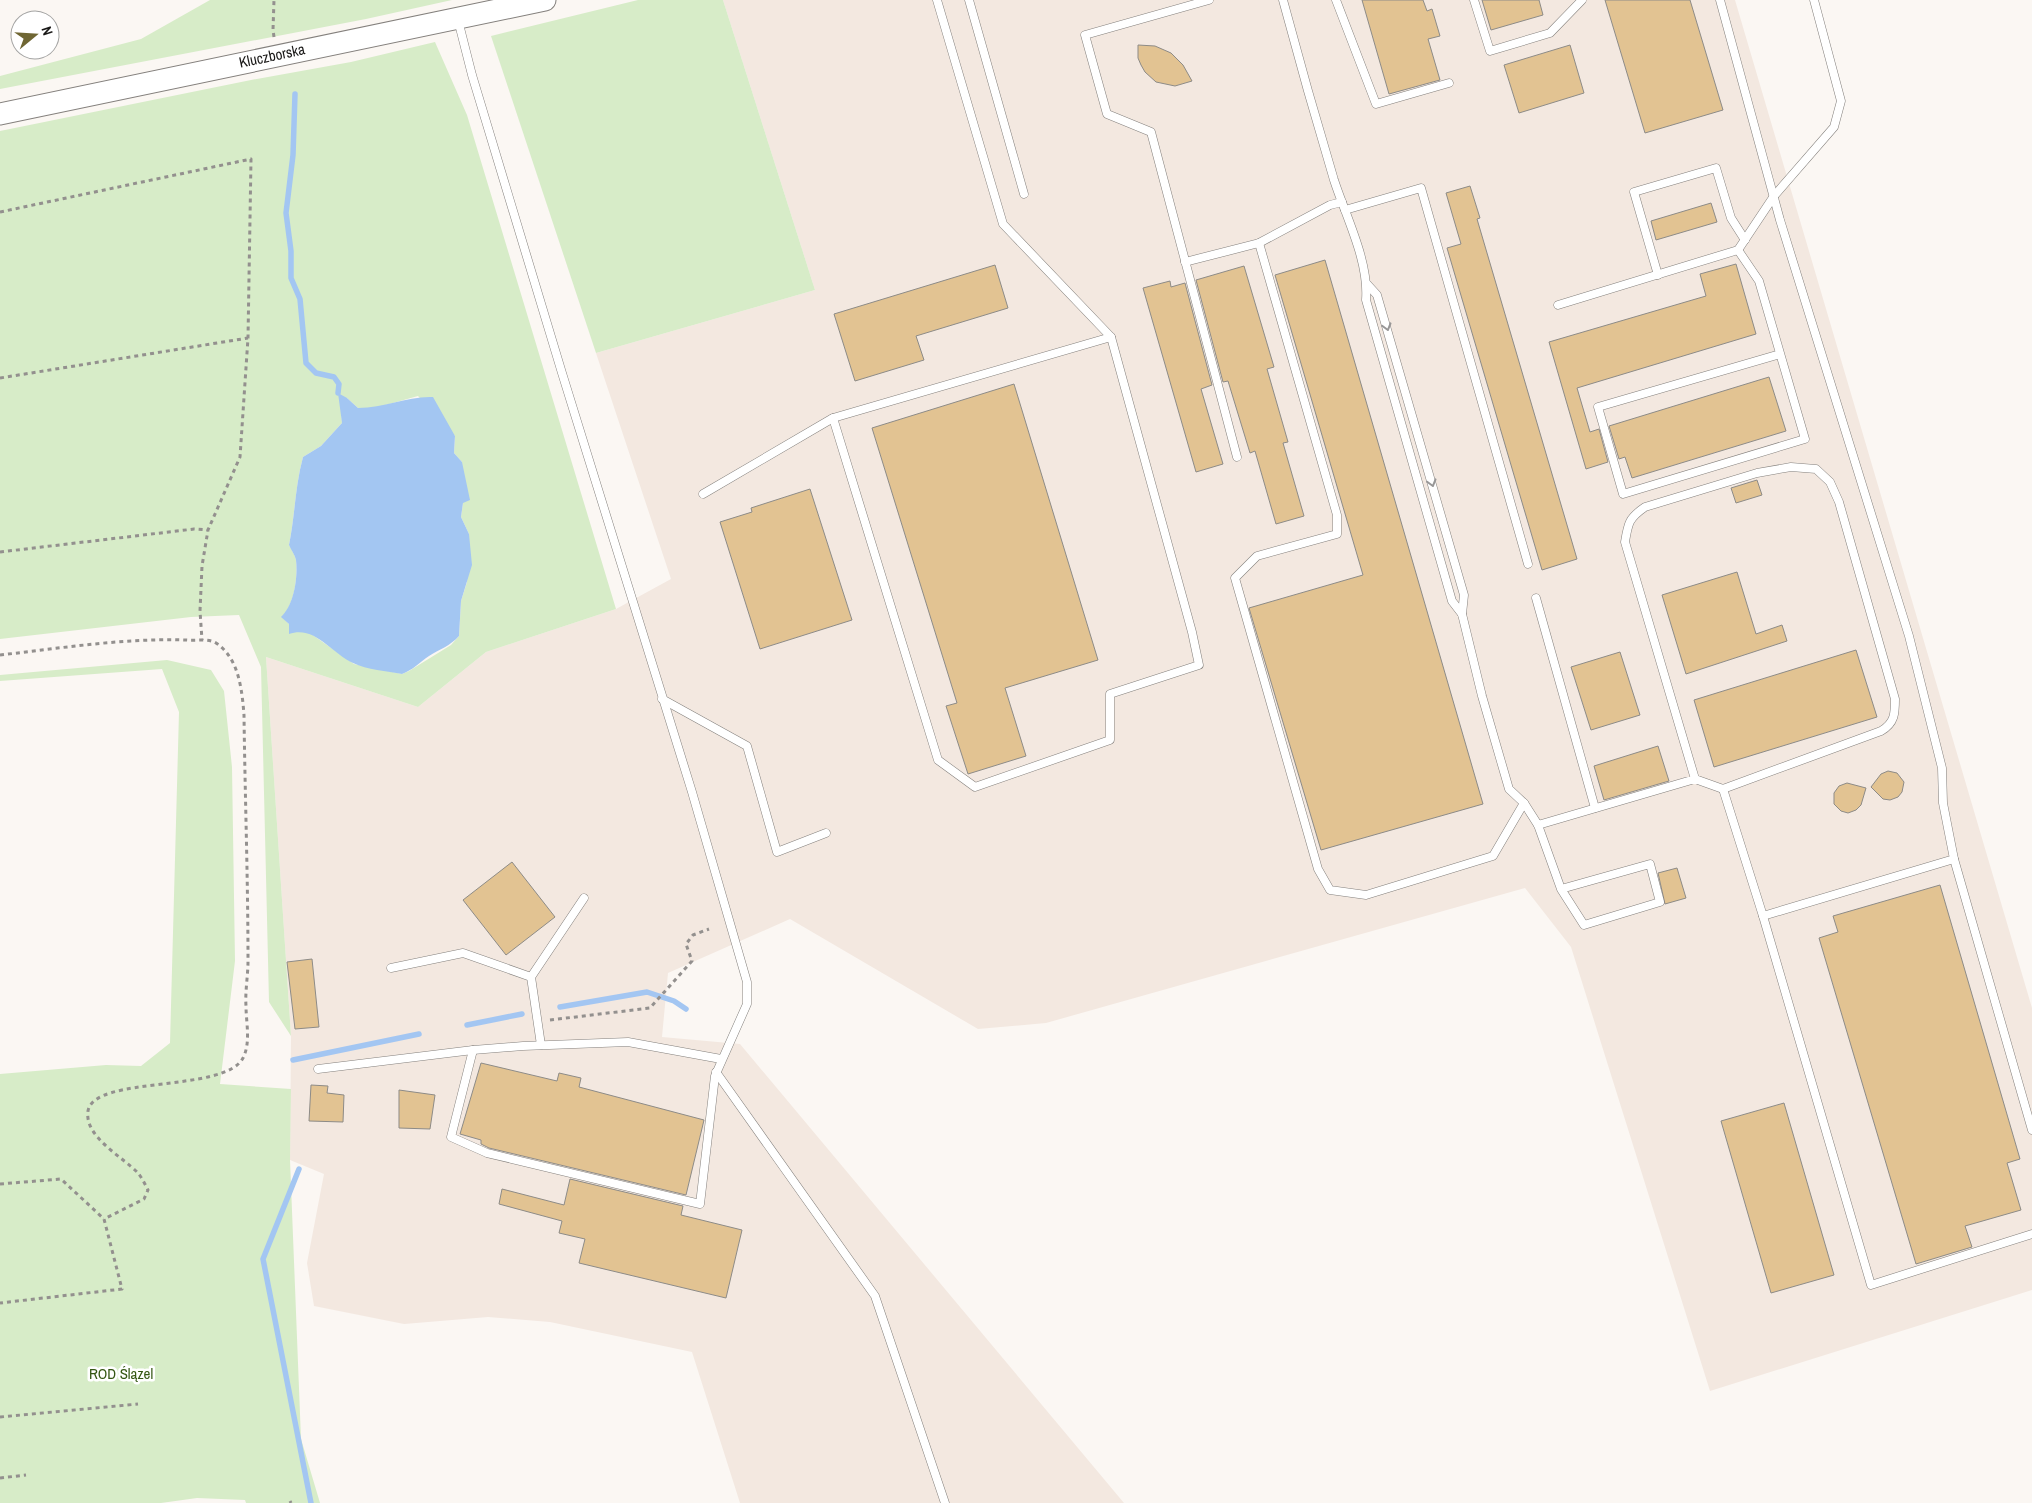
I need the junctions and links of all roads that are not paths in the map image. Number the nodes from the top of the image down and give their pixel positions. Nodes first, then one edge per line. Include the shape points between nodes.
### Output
1 (545, 0) edge
2 (937, 0) edge
3 (969, 0) edge
4 (1209, 0) edge
5 (1283, 0) edge
6 (1336, 0) edge
7 (1474, 0) edge
8 (1582, 0) edge
9 (1720, 0) edge
10 (1814, 0) edge
11 (458, 18) junction
12 (1449, 83) dead end
13 (0, 114) edge
14 (1024, 194) dead end
15 (1774, 196) junction
16 (1342, 202) junction
17 (1345, 210) junction
18 (1745, 240) junction
19 (1259, 243) junction
20 (1738, 250) junction
21 (1185, 262) junction
22 (1658, 275) junction
23 (1368, 284) junction
24 (1558, 305) dead end
25 (1111, 337) junction
26 (1780, 354) junction
27 (834, 418) junction
28 (1237, 457) dead end
29 (703, 494) dead end
30 (1528, 564) dead end
31 (1536, 598) dead end
32 (1462, 614) junction
33 (662, 699) junction
34 (1695, 779) junction
35 (1724, 789) junction
36 (1524, 803) junction
37 (1595, 808) junction
38 (1538, 825) junction
39 (826, 833) dead end
40 (1954, 859) junction
41 (1561, 889) junction
42 (584, 898) dead end
43 (1763, 916) junction
44 (391, 968) dead end
45 (531, 977) junction
46 (541, 1045) junction
47 (473, 1050) junction
48 (721, 1059) junction
49 (318, 1069) dead end
50 (716, 1072) junction
51 (2032, 1130) edge
52 (2032, 1234) edge
53 (945, 1503) edge

1 - 11 street, Kluczborska
2 - 25 lane via 1004,224
3 - 14 lane
4 - 21 lane via 1085,36 1107,114 1151,132
5 - 16 lane
6 - 12 lane via 1376,104
7 - 8 lane via 1490,51 1550,33
9 - 15 lane
10 - 15 lane via 1841,101 1834,127
11 - 13 street, Kluczborska
11 - 33 lane via 472,74
15 - 18 lane
15 - 40 lane via 1909,636 1942,768 1943,803
16 - 17 lane
16 - 19 lane via 1330,205
17 - 23 lane
17 - 30 lane via 1421,188
18 - 20 lane
18 - 22 lane via 1731,218 1716,168 1634,192
19 - 21 lane
19 - 36 lane via 1337,515 1337,534 1257,556 1235,578 1318,868 1330,890 1366,895 1493,856
20 - 22 lane
20 - 26 lane via 1759,281
21 - 28 lane
22 - 24 lane
23 - 32 lane via 1366,300 1452,601
23 -> 32 lane via 1377,295 1464,595
25 - 27 lane
25 - 27 lane via 1199,665 1110,694 1110,740 975,787 938,760
26 - 26 lane via 1805,439 1624,494 1598,407
27 - 29 lane
31 - 37 lane
32 - 36 lane via 1509,789
33 - 39 lane via 747,746 777,852
33 - 48 lane via 747,982 747,1004
34 - 35 lane
34 - 35 lane via 1625,542 1627,526 1634,514 1645,508 1758,472 1791,467 1816,469 1830,482 1839,502 1895,699 1895,717 1881,731
34 - 37 lane
35 - 43 lane
36 - 38 lane
37 - 38 lane
38 - 41 lane
40 - 43 lane
40 - 51 lane
41 - 41 lane via 1584,925 1660,902 1650,864
42 - 45 lane
43 - 52 lane via 1871,1285
44 - 45 lane via 463,953
45 - 46 lane
46 - 47 lane
46 - 48 lane via 628,1042
47 - 49 lane
47 - 50 lane via 452,1137 487,1153 700,1204
48 - 50 lane
50 - 53 lane via 875,1296

